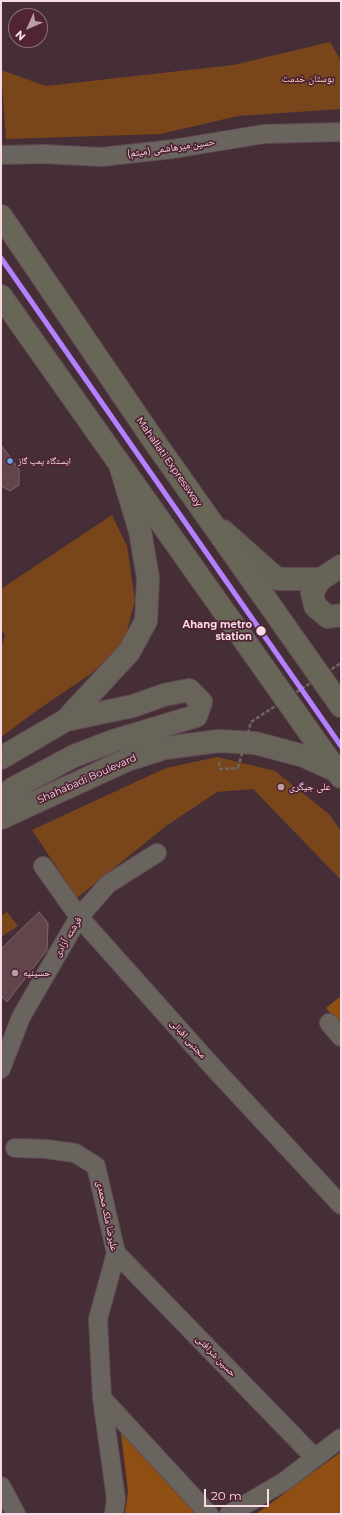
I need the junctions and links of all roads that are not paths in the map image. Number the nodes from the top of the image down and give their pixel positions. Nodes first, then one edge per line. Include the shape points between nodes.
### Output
1 (341, 132) edge
2 (1, 155) edge
3 (1, 216) edge
4 (1, 296) edge
5 (119, 464) junction
6 (209, 518) junction
7 (341, 566) edge
8 (321, 579) junction
9 (341, 615) edge
10 (341, 706) edge
11 (66, 720) junction
12 (1, 758) edge
13 (339, 774) edge
14 (1, 799) edge
15 (1, 818) edge
16 (157, 853) dead end
17 (43, 866) dead end
18 (79, 917) junction
19 (329, 1023) dead end
20 (341, 1037) edge
21 (1, 1070) edge
22 (15, 1148) dead end
23 (341, 1205) edge
24 (116, 1253) junction
25 (102, 1398) junction
26 (341, 1438) edge
27 (316, 1458) junction
28 (1, 1486) edge
29 (16, 1514) edge
30 (114, 1514) edge
31 (209, 1514) edge
32 (229, 1514) edge

1 - 2 street, حسین میرهاشمی (میثم) via 264,134 173,149 100,157
3 - 6 highway, Mahallati Expressway
4 - 5 highway
5 - 11 main road via 140,531 148,578 146,621 129,652
5 - 13 highway
6 - 8 main road via 277,580
6 - 10 highway, Mahallati Expressway
7 - 8 main road
8 - 9 main road via 312,592 314,606 328,617
11 - 12 main road
11 - 14 main road via 133,706 164,695 189,690 201,702 196,716 113,741 74,756 12,789
13 - 15 main road, Shahabadi Boulevard via 304,756 256,743 219,741 173,747 127,760
16 - 18 street, فرشته آزادی via 108,884
17 - 18 street, مجتبی اقبالی
18 - 21 street, فرشته آزادی via 21,1017
18 - 23 street, مجتبی اقبالی
19 - 20 street
22 - 24 street, علیرضا ملک محمدی via 75,1153 96,1166
24 - 25 street, علیرضا ملک محمدی via 98,1319
24 - 27 street, حسین شرافتی
25 - 30 street, علیرضا ملک محمدی via 116,1499
25 - 31 street
26 - 27 street
27 - 32 street via 285,1481
28 - 29 street

